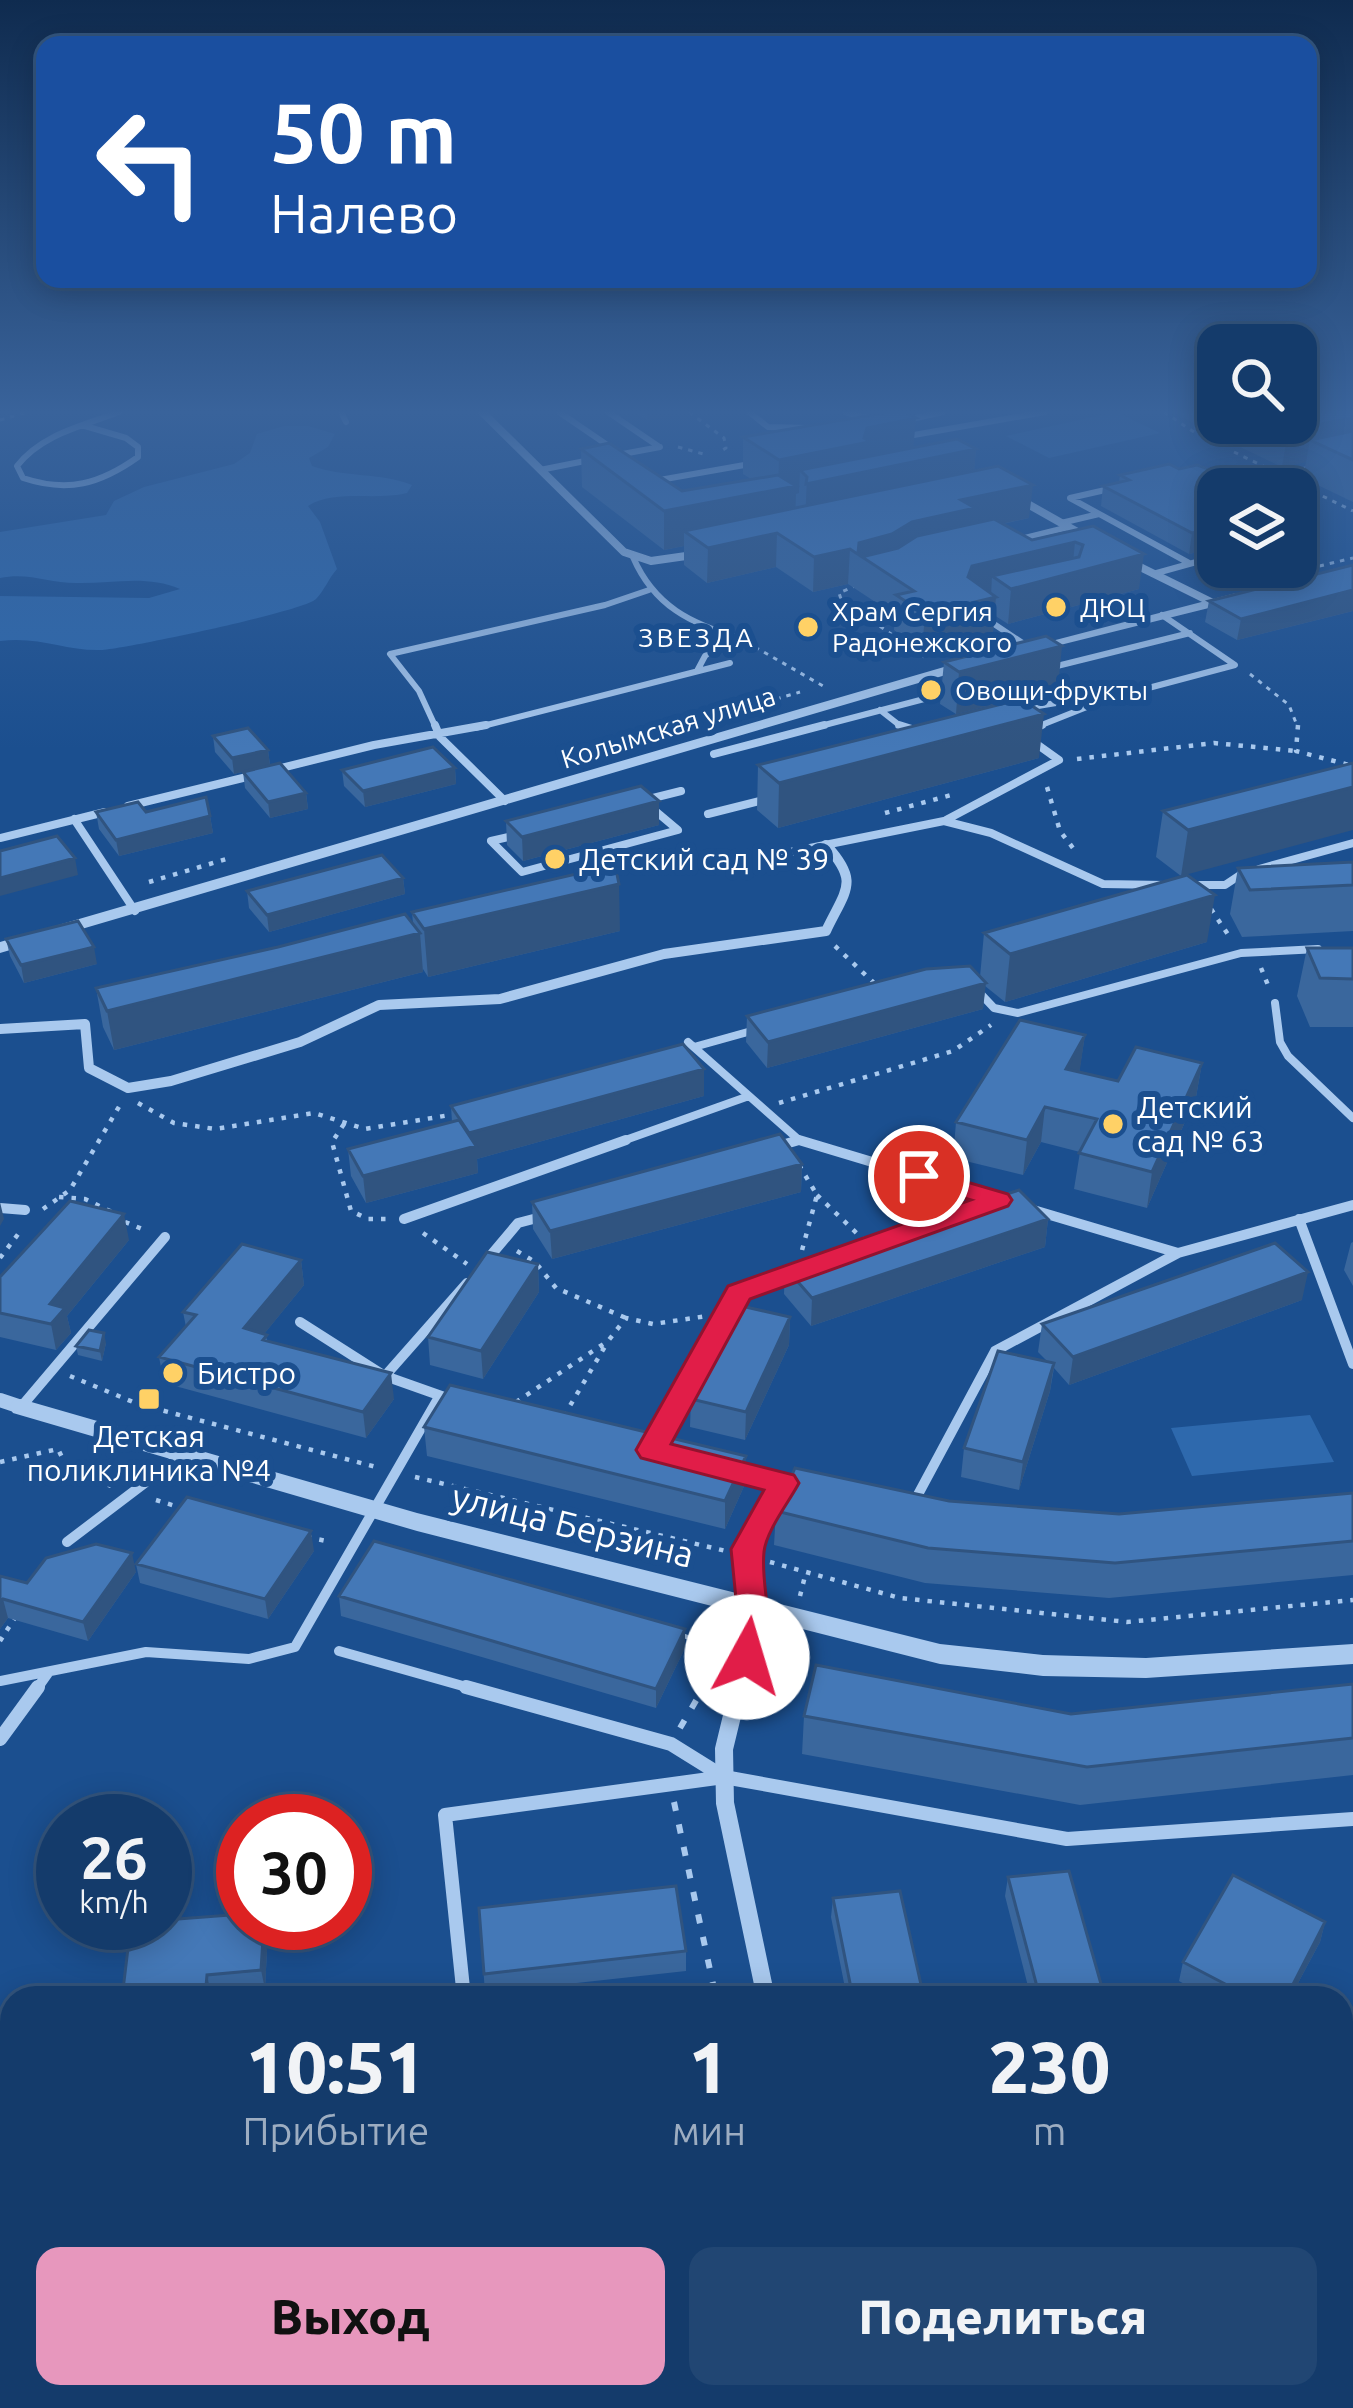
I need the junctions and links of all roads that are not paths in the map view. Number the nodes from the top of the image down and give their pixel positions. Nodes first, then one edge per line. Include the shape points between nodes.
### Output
1 (598, 524) edge
2 (1118, 524) edge
3 (1065, 525) joint
4 (1000, 543) edge
5 (1105, 548) edge
6 (713, 551) edge
7 (633, 557) junction
8 (1123, 558) edge
9 (1197, 561) edge
10 (1189, 563) junction
11 (1153, 574) junction
12 (649, 590) junction
13 (1260, 591) edge
14 (1211, 602) junction
15 (970, 608) edge
16 (1162, 615) junction
17 (1190, 633) junction
18 (729, 635) junction
19 (740, 638) road end
20 (1030, 648) junction
21 (1004, 655) edge
22 (982, 660) edge
23 (730, 663) dead end
24 (697, 671) junction
25 (1037, 671) edge
26 (970, 688) edge
27 (1141, 690) junction
28 (880, 710) junction
29 (1012, 712) edge
30 (927, 728) edge
31 (907, 731) junction
32 (440, 736) junction
33 (891, 737) edge
34 (714, 754) dead end
35 (681, 791) dead end
36 (775, 797) edge
37 (506, 801) junction
38 (708, 814) dead end
39 (74, 819) junction
40 (944, 821) junction
41 (535, 830) edge
42 (0, 838) edge
43 (1353, 843) edge
44 (826, 845) junction
45 (760, 858) dead end
46 (1247, 884) edge
47 (1226, 885) junction
48 (135, 911) junction
49 (0, 948) edge
50 (1330, 948) edge
51 (971, 984) edge
52 (1275, 1003) dead end
53 (107, 1016) edge
54 (85, 1024) junction
55 (0, 1029) edge
56 (757, 1029) edge
57 (693, 1046) junction
58 (675, 1057) edge
59 (748, 1096) junction
60 (1353, 1118) edge
61 (799, 1140) junction
62 (760, 1152) edge
63 (999, 1200) junction
64 (1353, 1205) edge
65 (0, 1208) edge
66 (977, 1208) edge
67 (26, 1210) dead end
68 (562, 1210) edge
69 (404, 1219) road end
70 (1299, 1220) junction
71 (165, 1238) road end
72 (1178, 1253) junction
73 (816, 1265) edge
74 (299, 1322) dead end
75 (1353, 1364) edge
76 (385, 1376) junction
77 (439, 1396) junction
78 (10, 1404) edge
79 (501, 1412) edge
80 (628, 1444) edge
81 (652, 1450) junction
82 (183, 1454) junction
83 (674, 1456) edge
84 (717, 1467) edge
85 (783, 1483) junction
86 (805, 1486) edge
87 (892, 1499) edge
88 (914, 1502) junction
89 (938, 1506) edge
90 (374, 1510) junction
91 (67, 1542) dead end
92 (754, 1609) junction
93 (339, 1651) dead end
94 (1353, 1654) edge
95 (48, 1672) junction
96 (0, 1681) edge
97 (0, 1739) edge
98 (724, 1777) junction
99 (1353, 1819) edge
100 (463, 1986) edge
101 (764, 1986) edge

1 - 7 street
2 - 10 lane
3 - 4 lane
3 - 5 street
6 - 7 street
7 - 12 lane
8 - 11 street
9 - 10 lane
10 - 11 lane
11 - 14 street
12 - 18 lane via 680,617
12 - 32 lane via 390,654
13 - 14 street
14 - 16 street
15 - 20 lane
16 - 17 lane
16 - 20 street
17 - 25 lane
17 - 27 lane via 1235,665
18 - 19 lane
18 - 24 lane
20 - 21 street
22 - 37 street, Колымская улица
23 - 24 lane
24 - 32 lane
26 - 28 lane
27 - 29 lane
27 - 40 lane via 1022,733 1059,760
28 - 31 lane
28 - 34 lane
30 - 31 lane
31 - 33 lane
32 - 37 lane
32 - 39 lane
35 - 41 lane via 644,801 677,830 522,872 491,842
36 - 38 lane
37 - 48 street, Колымская улица
39 - 42 lane
39 - 48 lane
40 - 44 lane
40 - 47 lane via 991,833 1103,884
43 - 47 lane via 1233,876
44 - 45 lane
44 - 54 street via 850,880 826,931 664,954 500,999 379,1005 299,1042 128,1088 89,1068
46 - 47 street
48 - 49 street, Колымская улица
50 - 51 lane via 1240,953 1018,1013 994,1008
52 - 60 lane via 1288,1056
53 - 54 lane
54 - 55 street
56 - 57 lane
57 - 58 lane
57 - 59 lane
59 - 61 lane
59 - 69 lane
61 - 62 lane
61 - 63 lane
63 - 66 lane
63 - 72 lane
64 - 70 lane
65 - 67 lane
68 - 76 lane via 518,1223
70 - 72 lane
70 - 75 lane
71 - 78 lane via 53,1370
72 - 88 lane via 995,1352
73 - 81 lane via 739,1293
74 - 76 lane
76 - 77 lane
77 - 79 lane
77 - 90 lane
78 - 82 street, улица Берзина
80 - 81 lane
81 - 83 lane
82 - 90 street, улица Берзина
82 - 91 lane
84 - 85 lane
85 - 86 lane
85 - 92 street via 748,1549
87 - 88 lane
88 - 89 lane
90 - 92 street, улица Берзина
90 - 95 lane via 295,1647 281,1656 145,1652
92 - 94 street, улица Берзина via 940,1654 1045,1668 1180,1669
92 - 98 street
93 - 98 lane via 670,1744
95 - 96 lane
95 - 97 lane
98 - 99 lane via 1067,1839
98 - 100 lane via 445,1815
98 - 101 street

